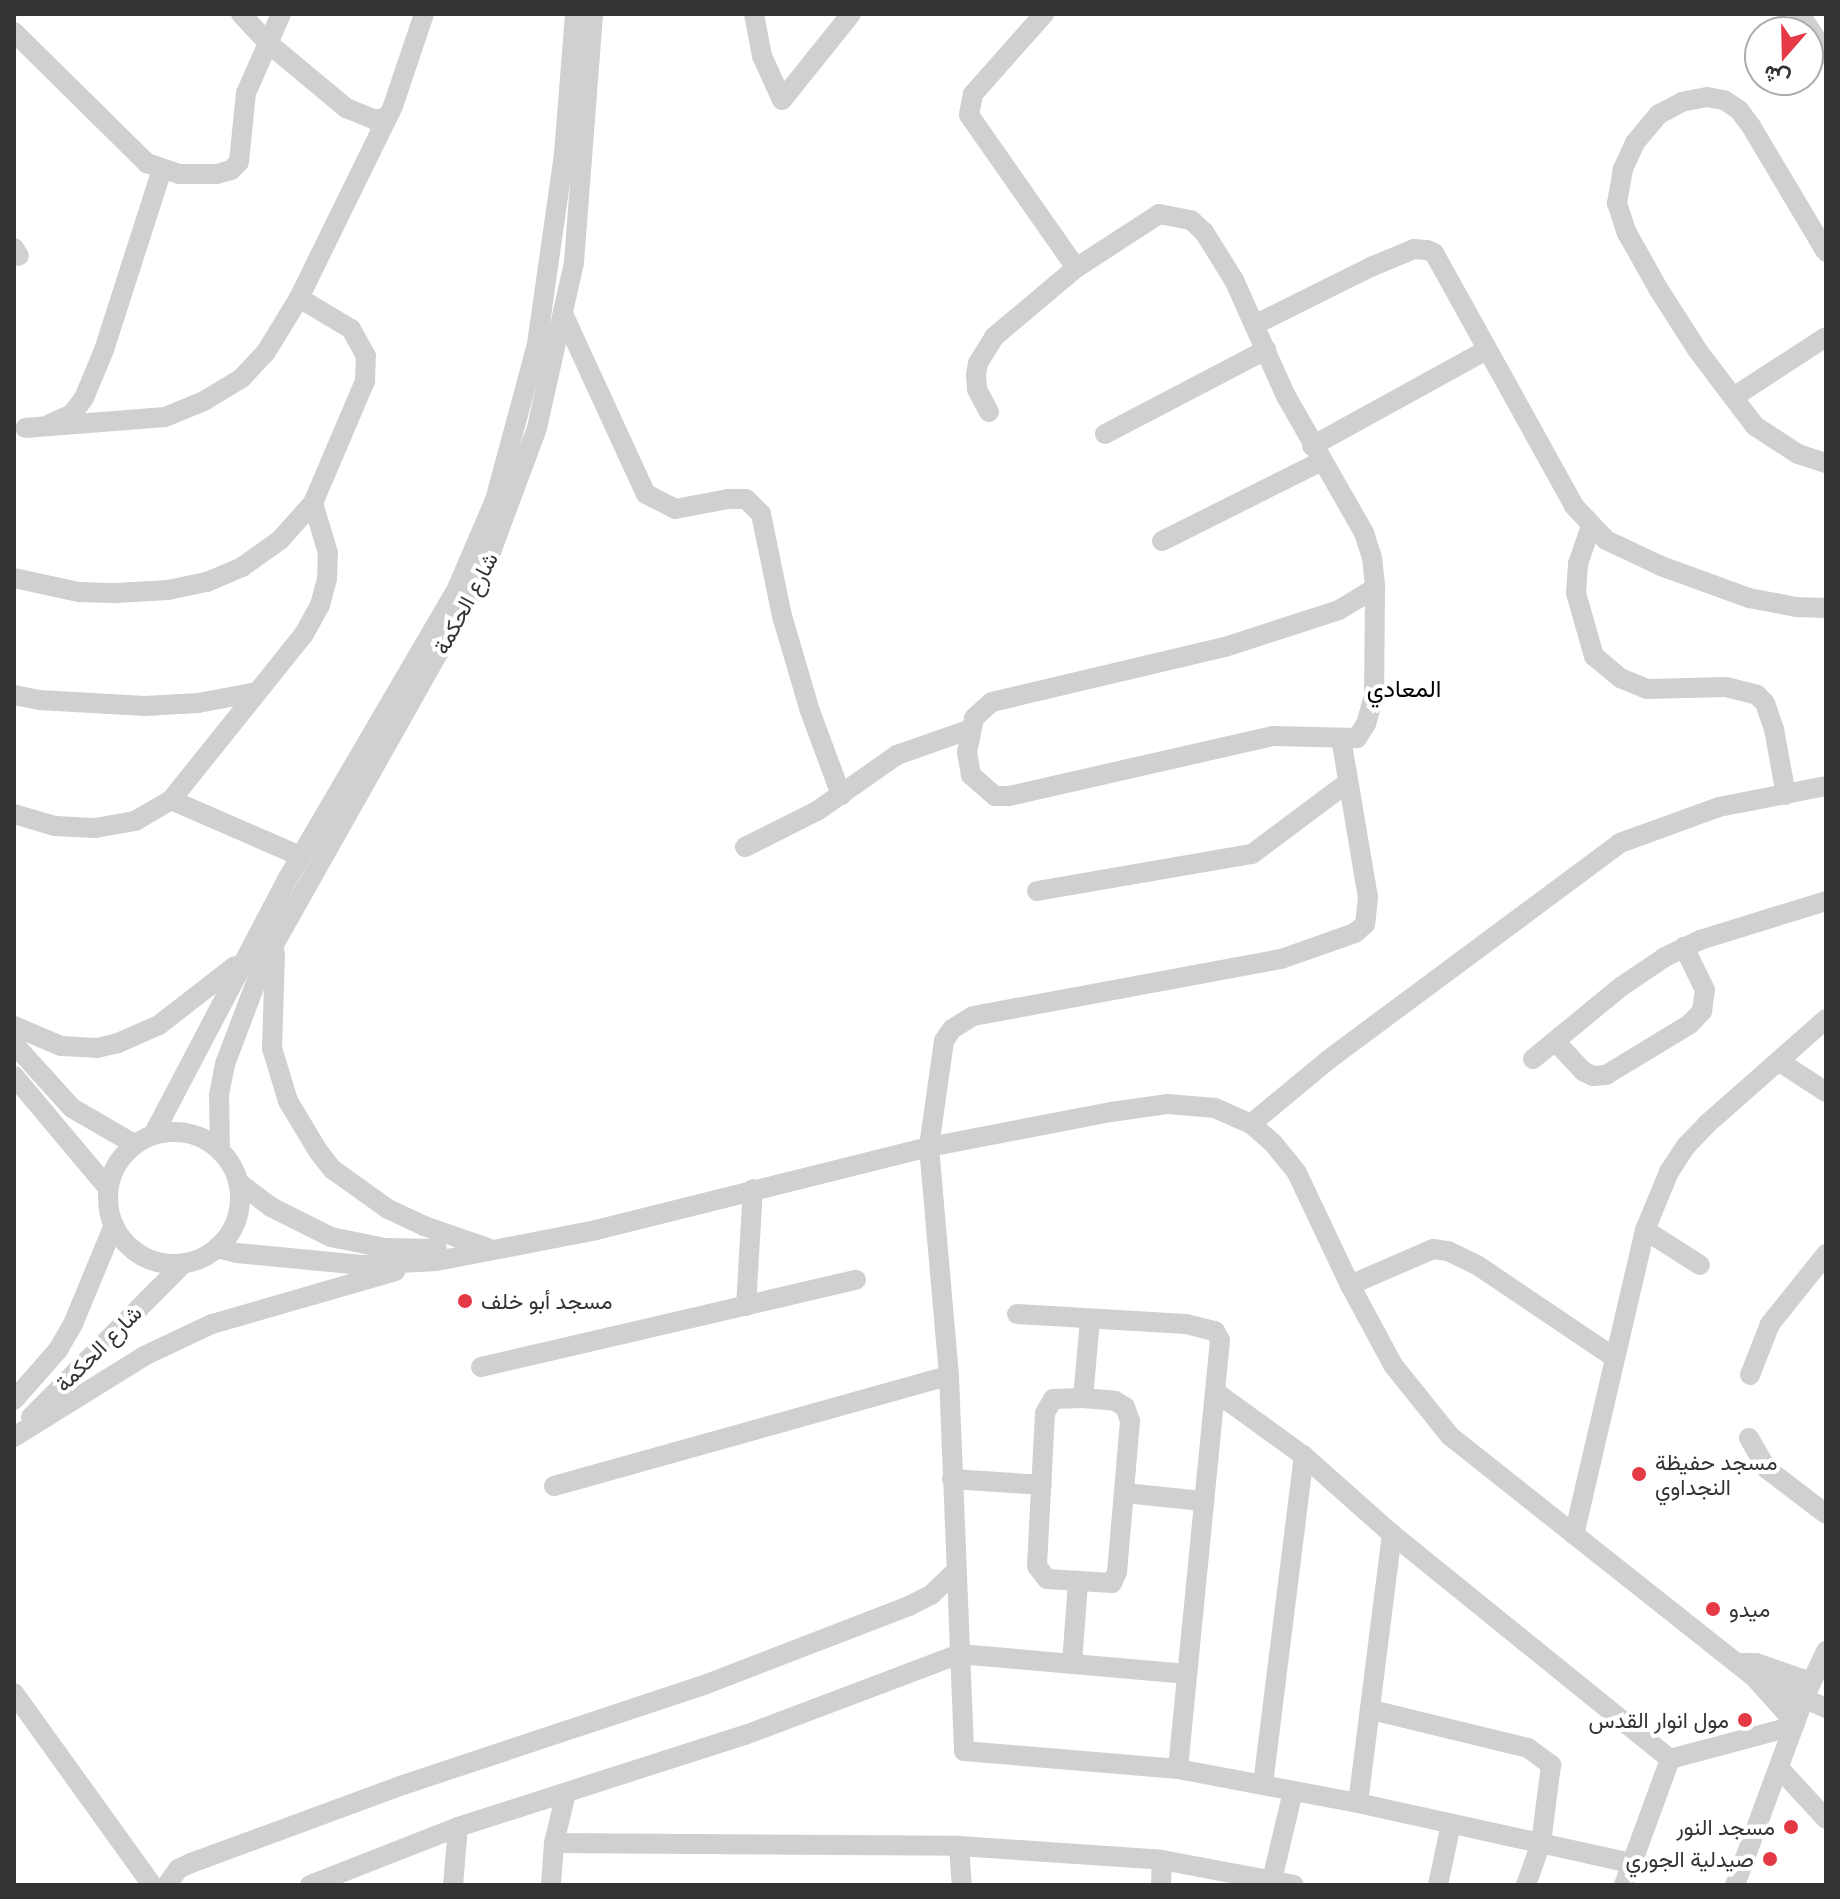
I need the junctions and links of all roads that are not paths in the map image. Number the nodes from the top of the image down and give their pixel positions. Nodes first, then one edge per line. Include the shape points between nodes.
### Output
1 (241, 14) edge
2 (281, 14) edge
3 (424, 14) edge
4 (575, 14) edge
5 (593, 14) edge
6 (754, 14) edge
7 (851, 14) edge
8 (1044, 14) edge
9 (1800, 14) edge
10 (14, 32) edge
11 (268, 43) junction
12 (1826, 54) edge
13 (386, 117) junction
14 (162, 169) junction
15 (1826, 252) edge
16 (1076, 268) junction
17 (299, 298) junction
18 (564, 316) junction
19 (1254, 325) junction
20 (1826, 337) edge
21 (1266, 350) junction
22 (1485, 351) junction
23 (1735, 396) junction
24 (989, 412) dead end
25 (19, 427) edge
26 (1105, 434) dead end
27 (1317, 454) junction
28 (1826, 463) edge
29 (313, 503) junction
30 (1591, 526) junction
31 (1162, 541) dead end
32 (14, 578) edge
33 (1375, 588) junction
34 (1826, 608) edge
35 (257, 692) junction
36 (14, 695) edge
37 (971, 729) junction
38 (1341, 738) junction
39 (1347, 783) junction
40 (1826, 786) edge
41 (841, 795) junction
42 (1786, 795) junction
43 (171, 800) junction
44 (14, 814) edge
45 (745, 847) dead end
46 (300, 856) junction
47 (1037, 891) dead end
48 (1826, 901) edge
49 (277, 936) junction
50 (1684, 947) junction
51 (244, 958) junction
52 (1826, 1019) edge
53 (14, 1026) edge
54 (1555, 1041) junction
55 (14, 1044) edge
56 (1533, 1059) dead end
57 (1780, 1062) junction
58 (14, 1076) edge
59 (1826, 1092) edge
60 (1251, 1124) junction
61 (144, 1140) junction
62 (929, 1147) junction
63 (220, 1151) junction
64 (238, 1182) junction
65 (108, 1188) junction
66 (753, 1189) junction
67 (114, 1225) junction
68 (1645, 1230) junction
69 (513, 1247) junction
70 (217, 1248) junction
71 (488, 1248) junction
72 (1826, 1254) edge
73 (437, 1261) junction
74 (184, 1263) junction
75 (1700, 1265) dead end
76 (856, 1280) dead end
77 (1350, 1285) junction
78 (746, 1306) junction
79 (1017, 1314) dead end
80 (1090, 1319) junction
81 (1615, 1358) junction
82 (481, 1367) dead end
83 (1750, 1375) dead end
84 (949, 1376) junction
85 (1217, 1393) junction
86 (1083, 1398) junction
87 (14, 1400) edge
88 (14, 1436) edge
89 (1749, 1438) dead end
90 (1304, 1456) junction
91 (952, 1479) junction
92 (1042, 1485) junction
93 (554, 1486) dead end
94 (1125, 1493) junction
95 (1203, 1501) junction
96 (1826, 1514) edge
97 (1392, 1534) junction
98 (1574, 1535) junction
99 (956, 1571) junction
100 (1078, 1582) junction
101 (1826, 1651) edge
102 (959, 1654) junction
103 (1072, 1664) junction
104 (1745, 1670) junction
105 (1187, 1674) junction
106 (1808, 1689) junction
107 (14, 1693) edge
108 (1826, 1708) edge
109 (1372, 1710) junction
110 (1795, 1725) junction
111 (1670, 1759) junction
112 (1178, 1769) junction
113 (1780, 1769) junction
114 (1263, 1784) junction
115 (1293, 1791) junction
116 (566, 1793) junction
117 (1358, 1803) junction
118 (1826, 1819) edge
119 (1451, 1824) junction
120 (458, 1827) junction
121 (554, 1843) junction
122 (1541, 1843) junction
123 (959, 1846) junction
124 (1162, 1860) junction
125 (1632, 1863) junction
126 (350, 1878) edge
127 (1272, 1880) junction
128 (152, 1885) edge
129 (167, 1885) edge
130 (310, 1885) edge
131 (453, 1885) edge
132 (551, 1885) edge
133 (962, 1885) edge
134 (1161, 1885) edge
135 (1294, 1885) edge
136 (1438, 1885) edge
137 (1526, 1885) edge
138 (1624, 1885) edge
139 (1735, 1885) edge

1 - 11 street
2 - 11 street
3 - 13 street
4 - 46 street, شارع الحكمة via 564,154 539,328 524,403 495,500 456,591
5 - 18 street, شارع الحكمة via 582,195
6 - 7 street via 762,56 782,100
8 - 16 street via 973,94 969,115
9 - 12 street
10 - 14 street via 147,163
11 - 13 street via 356,114 375,120
11 - 14 street via 246,93 236,167 217,174
13 - 17 street
14 - 25 street via 84,398 72,414 54,424
15 - 23 street via 1751,126 1724,100 1682,102 1659,114 1635,143 1617,203 1627,233 1698,351
16 - 19 street via 1159,214 1180,216 1204,232
16 - 24 street via 984,350 977,389
17 - 25 street via 266,352 204,401 165,417
17 - 29 street via 351,329 366,356 365,381
18 - 41 street via 646,494 675,509 746,499 761,514 782,616
18 - 49 street, شارع الحكمة via 537,428 482,576
19 - 21 street
19 - 22 street via 1420,248 1434,253
20 - 23 street
21 - 26 street
21 - 27 street
22 - 27 street
22 - 30 street via 1574,506
23 - 28 street via 1767,436
27 - 31 street
27 - 33 street via 1367,541
29 - 32 street via 280,540 242,567 207,582 168,590 79,592
29 - 35 street via 328,553 320,605 304,634
30 - 34 street via 1629,553 1715,587 1796,607
30 - 42 street via 1578,564 1576,593 1594,656 1620,678 1647,689 1726,687 1757,695 1774,729
33 - 37 street via 1339,610 1225,647 992,702 982,708
33 - 38 street via 1374,696 1360,736
35 - 36 street via 145,706
35 - 43 street
37 - 38 street via 971,775 995,796 1273,736
37 - 41 street via 913,746
38 - 39 street
39 - 47 street via 1252,854
39 - 62 street via 1368,897 1360,929 1281,959 961,1021 942,1049
40 - 42 street
41 - 45 street
42 - 60 street via 1719,807 1620,843 1328,1060
43 - 44 street via 135,821 95,828 55,826
43 - 46 street
46 - 51 street, شارع الحكمة
48 - 50 street
49 - 63 street, شارع الحكمة via 225,1064 219,1095
49 - 71 street via 272,1048 299,1124 332,1169 367,1196 424,1226
50 - 54 street via 1622,986
50 - 54 street via 1705,990 1702,1011 1690,1024 1606,1075 1583,1071
51 - 53 street via 159,1025 118,1043 61,1046
51 - 61 street, شارع الحكمة
52 - 57 street
54 - 56 street
55 - 61 street via 72,1108
57 - 59 street
57 - 68 street via 1686,1146
58 - 65 street
60 - 62 street via 1215,1108 1168,1104
60 - 77 street via 1297,1173
61 - 63 street via 189,1134
61 - 65 street via 116,1165
62 - 66 street
62 - 84 street
63 - 64 street
64 - 70 street via 237,1218
64 - 71 street via 303,1225 356,1244 417,1250
65 - 67 street
66 - 69 street
66 - 78 street
67 - 74 street via 137,1253 160,1262
67 - 87 street, شارع الحكمة via 73,1324 58,1350
68 - 75 street
68 - 81 street
69 - 71 street
69 - 73 street
70 - 73 street via 362,1265
70 - 74 street
72 - 83 street via 1770,1324
73 - 88 street via 212,1324 144,1356
74 - 88 street, شارع الحكمة
76 - 78 street
77 - 81 street via 1433,1249 1448,1251
77 - 98 street via 1393,1365 1427,1411 1450,1436
78 - 82 street
79 - 80 street
80 - 85 street via 1186,1324 1215,1331 1221,1351
80 - 86 street
81 - 98 street
84 - 91 street
84 - 93 street
85 - 90 street
85 - 95 street
86 - 92 street via 1056,1398 1046,1407
86 - 94 street via 1115,1401 1128,1413
89 - 96 street via 1767,1469
90 - 97 street
90 - 114 street
91 - 92 street
91 - 99 street
92 - 100 street via 1039,1573 1047,1579
94 - 95 street
94 - 100 street via 1115,1580
95 - 105 street
97 - 109 street
97 - 111 street
98 - 104 street
99 - 102 street
99 - 129 street via 931,1595 909,1606 704,1685 403,1785 191,1863 178,1869
100 - 103 street
101 - 106 street
102 - 103 street
102 - 112 street via 964,1751
102 - 116 street via 745,1735
103 - 105 street
104 - 106 street via 1756,1663
104 - 110 street
105 - 112 street
106 - 108 street
106 - 110 street
107 - 128 street
109 - 117 street
109 - 122 street via 1528,1748 1545,1758 1551,1765
110 - 111 street
110 - 113 street
111 - 125 street
112 - 114 street
113 - 118 street
113 - 139 street
114 - 115 street
115 - 117 street
115 - 127 street
116 - 120 street
116 - 121 street
117 - 119 street
119 - 122 street
119 - 136 street
120 - 126 street
120 - 131 street
121 - 123 street
121 - 132 street
122 - 125 street
122 - 137 street
123 - 124 street
123 - 133 street
124 - 127 street
124 - 134 street
125 - 138 street
126 - 130 street
127 - 135 street

